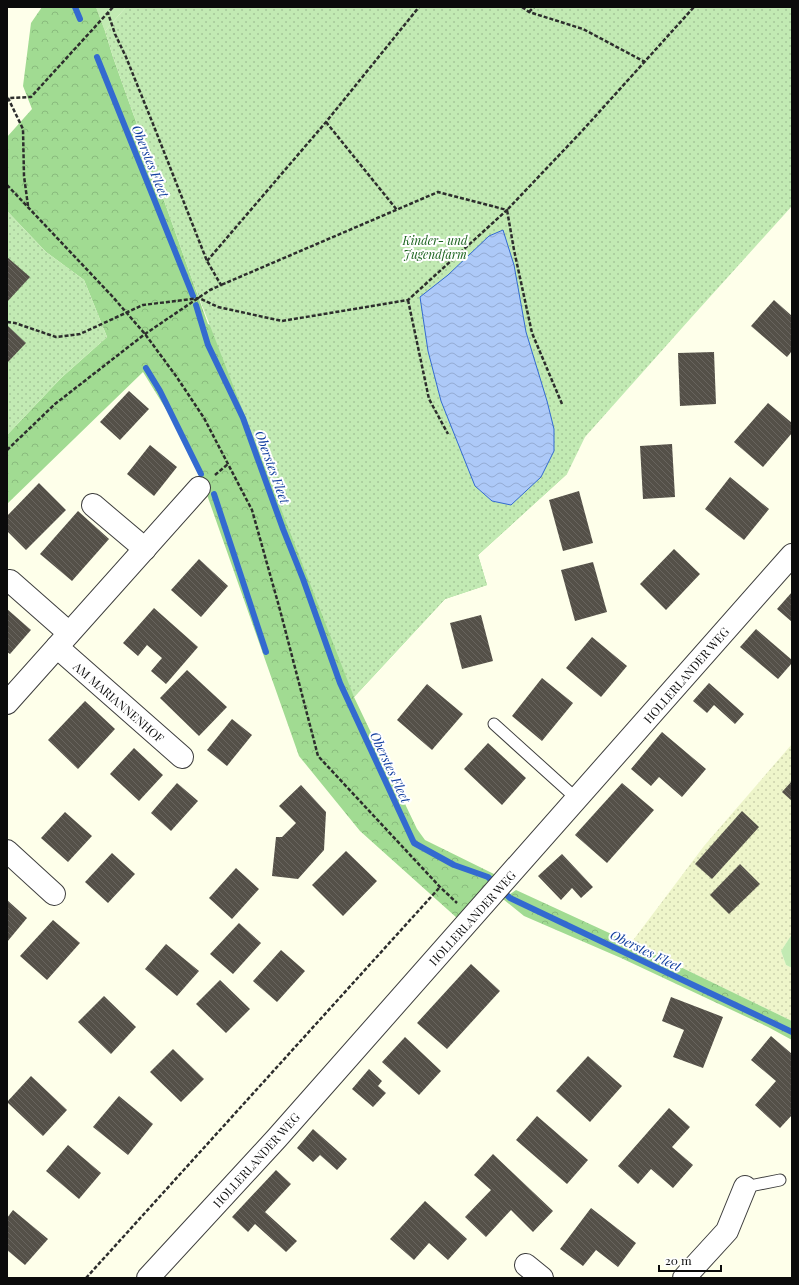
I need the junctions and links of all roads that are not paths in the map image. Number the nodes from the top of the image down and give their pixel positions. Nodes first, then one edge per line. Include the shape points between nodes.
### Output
1 (199, 488) dead end
2 (93, 505) dead end
3 (144, 549) junction
4 (792, 555) edge
5 (10, 581) dead end
6 (63, 640) junction
7 (7, 703) edge
8 (494, 724) dead end
9 (182, 757) dead end
10 (577, 799) junction
11 (7, 851) edge
12 (54, 894) dead end
13 (780, 1180) dead end
14 (746, 1187) joint
15 (148, 1278) edge
16 (684, 1278) edge

1 - 3 street
2 - 3 street
3 - 6 street
4 - 10 street, HOLLERLANDER WEG
5 - 6 street, AM MARIANNENHOF
6 - 7 street
6 - 9 street, AM MARIANNENHOF
8 - 10 lane
10 - 15 street, HOLLERLANDER WEG via 277,1138
11 - 12 street
13 - 14 lane
14 - 16 street via 727,1231

